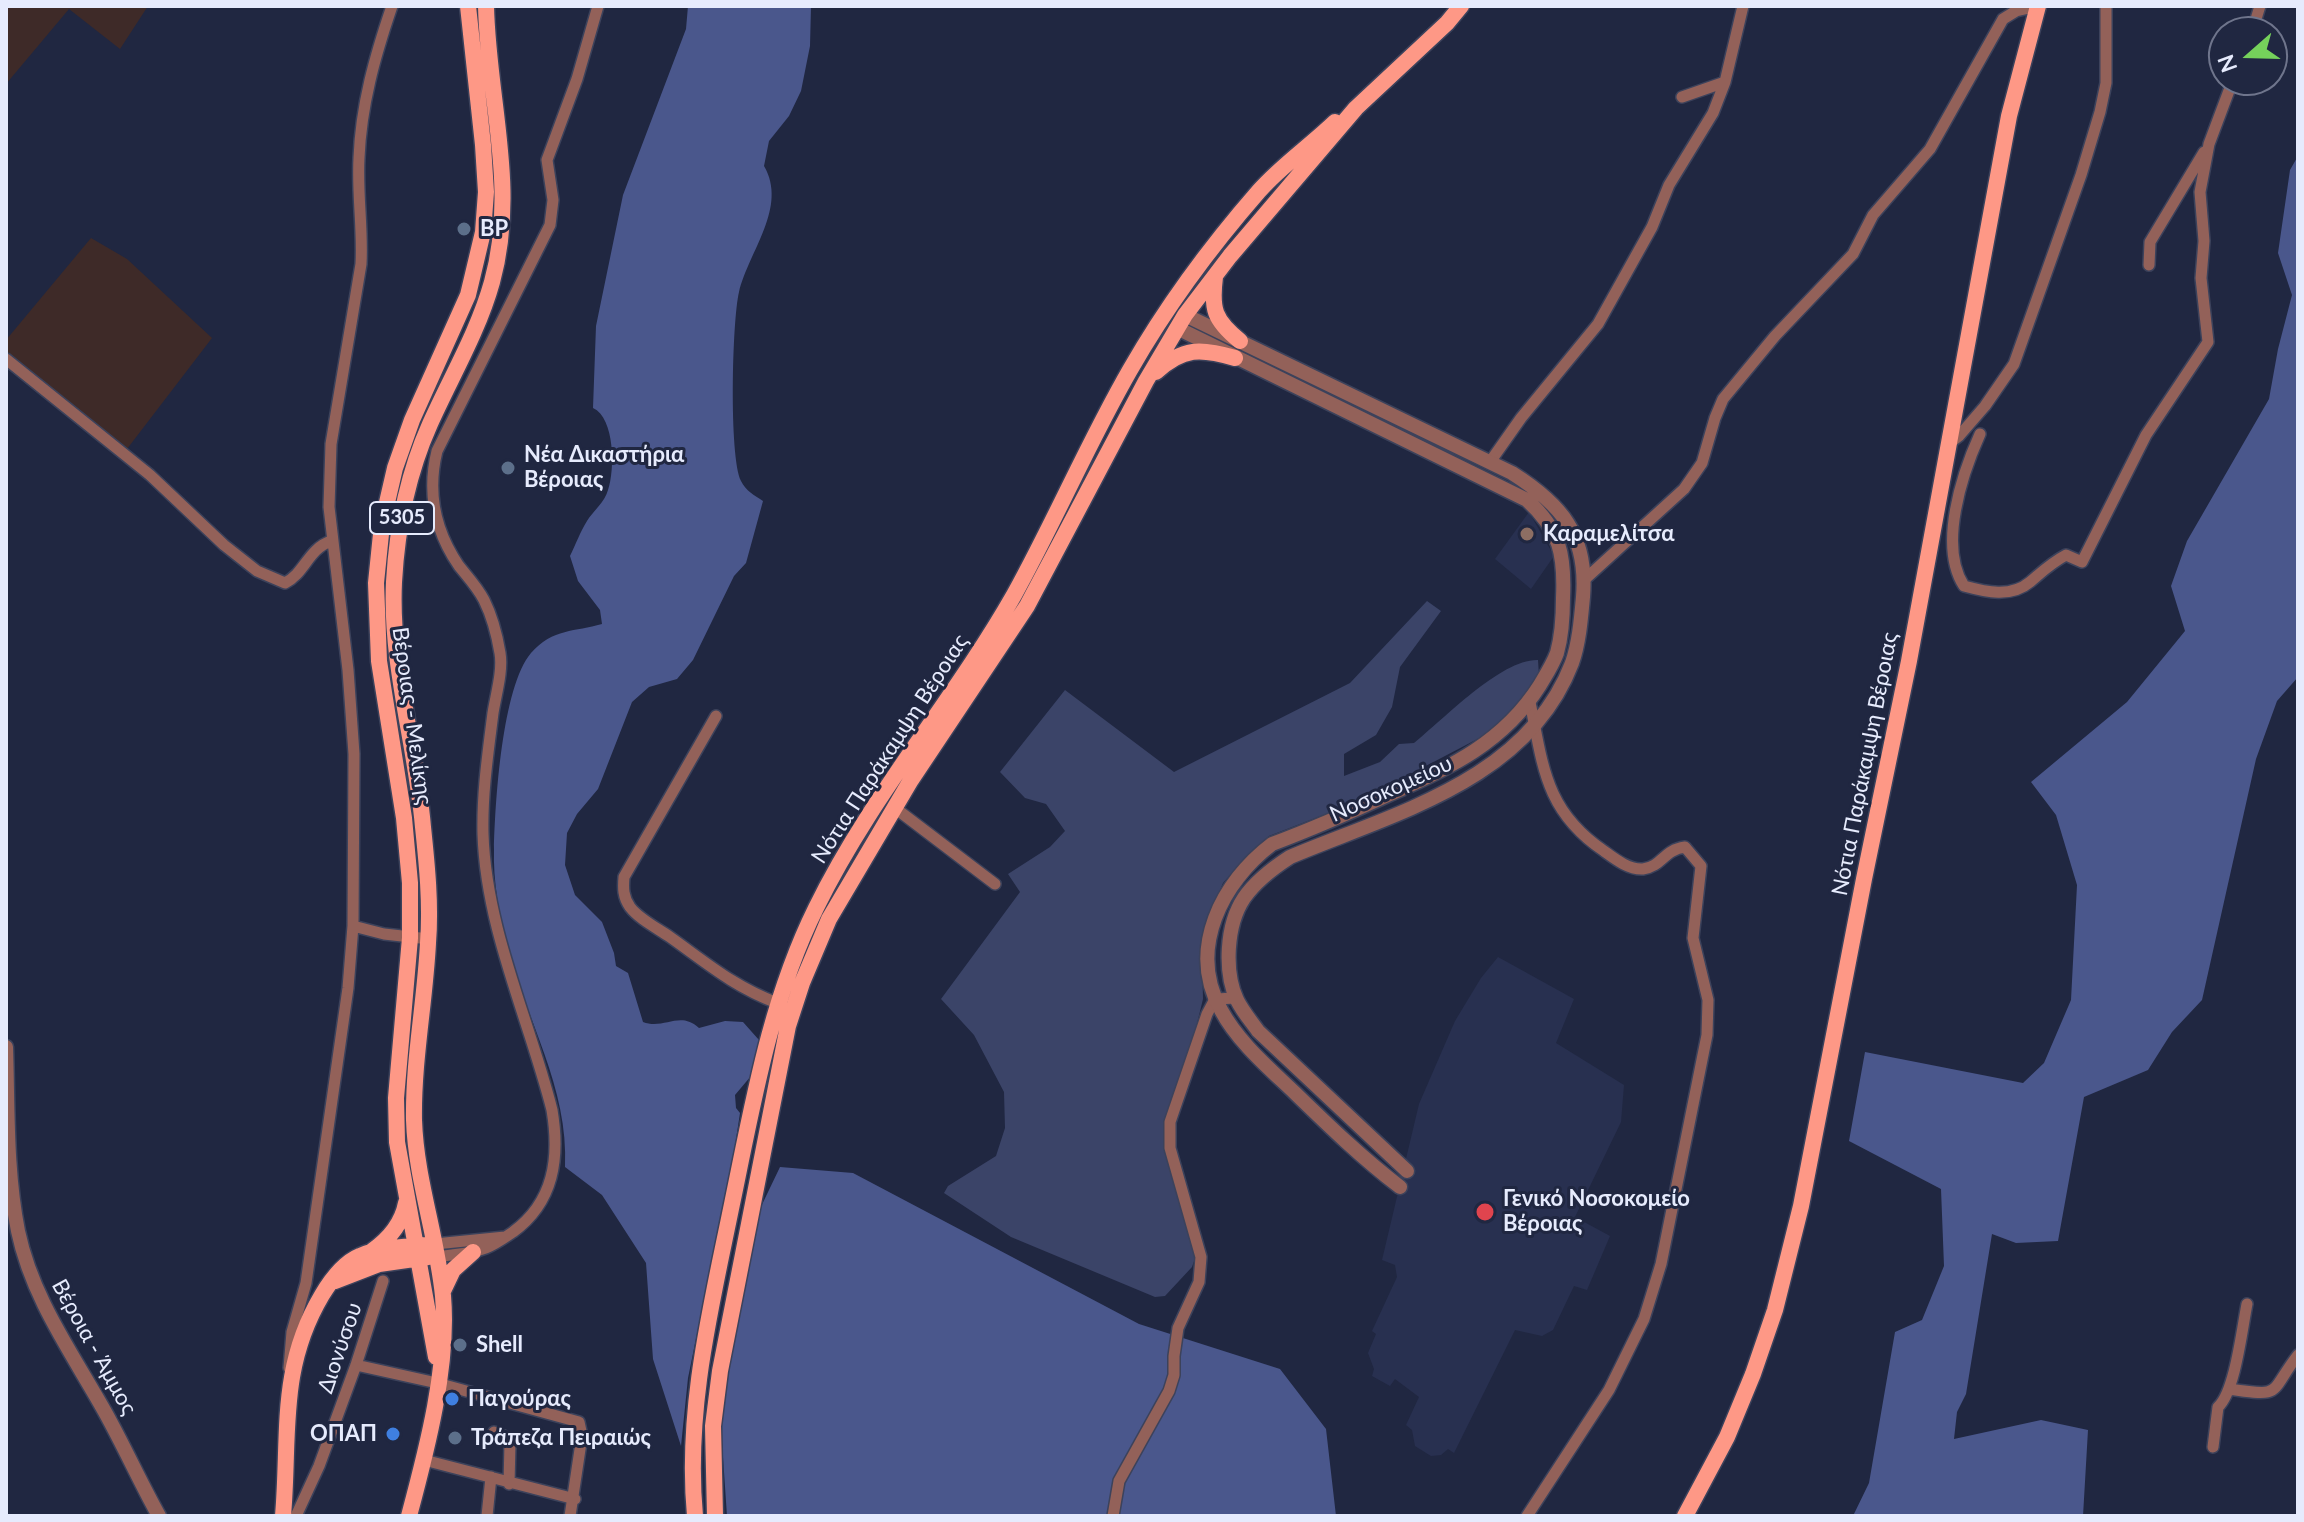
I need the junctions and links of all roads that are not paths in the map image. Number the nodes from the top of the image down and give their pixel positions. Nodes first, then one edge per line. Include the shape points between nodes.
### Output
1 (392, 6) edge
2 (468, 6) edge
3 (486, 6) edge
4 (598, 6) edge
5 (1461, 6) edge
6 (1743, 6) edge
7 (2038, 6) edge
8 (2106, 6) edge
9 (1725, 82) junction
10 (2227, 96) edge
11 (1682, 97) dead end
12 (1356, 108) junction
13 (2209, 144) junction
14 (2149, 265) dead end
15 (1215, 276) junction
16 (1177, 317) junction
17 (1240, 341) junction
18 (1235, 358) junction
19 (6, 359) edge
20 (1146, 381) junction
21 (1980, 434) dead end
22 (1950, 443) junction
23 (1490, 462) junction
24 (331, 541) junction
25 (1583, 581) junction
26 (1530, 702) junction
27 (716, 716) dead end
28 (1534, 724) junction
29 (895, 808) junction
30 (995, 884) dead end
31 (353, 926) junction
32 (410, 938) junction
33 (429, 939) junction
34 (1236, 998) junction
35 (1215, 999) junction
36 (777, 1003) junction
37 (6, 1047) edge
38 (8, 1167) edge
39 (1407, 1171) dead end
40 (1400, 1187) dead end
41 (407, 1201) junction
42 (505, 1237) junction
43 (436, 1250) junction
44 (418, 1252) junction
45 (473, 1252) junction
46 (378, 1266) junction
47 (424, 1293) junction
48 (442, 1293) junction
49 (2247, 1304) dead end
50 (2298, 1355) edge
51 (356, 1365) junction
52 (438, 1379) junction
53 (289, 1386) junction
54 (2229, 1389) junction
55 (494, 1432) dead end
56 (2213, 1447) dead end
57 (424, 1460) junction
58 (491, 1477) junction
59 (509, 1484) junction
60 (575, 1499) junction
61 (159, 1516) edge
62 (283, 1516) edge
63 (296, 1516) edge
64 (409, 1516) edge
65 (487, 1516) edge
66 (570, 1516) edge
67 (695, 1516) edge
68 (715, 1516) edge
69 (1113, 1516) edge
70 (1527, 1516) edge
71 (1685, 1516) edge

1 - 24 street via 369,79 363,119 363,238 331,444
2 - 32 main road, Βέροιας - Μελίκης / 5305 via 483,145 483,232 468,295 395,468 376,583 379,661 404,818
3 - 33 main road, Βέροιας - Μελίκης / 5305 via 503,172 499,249 486,301 412,473 394,583 397,661 423,825
4 - 42 street via 547,160 553,200 550,225 433,467 433,505 440,530 484,599 501,657 486,763 485,862 556,1135 554,1169 544,1198
5 - 12 main road, Νότια Παράκαμψη Βέροιας
6 - 9 street
7 - 22 main road, Νότια Παράκαμψη Βέροιας via 2009,116
7 - 25 street via 2003,19 1930,149 1873,215 1853,254 1723,399 1702,463 1684,489
8 - 22 street via 2106,83 2100,112 2029,324 2002,385
9 - 11 street
9 - 23 street via 1598,324
10 - 13 street
12 - 15 main road, Νότια Παράκαμψη Βέροιας
12 - 16 main road, Νότια Παράκαμψη Βέροιας via 1261,189
13 - 14 street via 2150,242
13 - 21 street via 2200,192 2208,342 2146,435 2082,562 2066,555 2011,591 1991,593 1964,586 1956,575 1953,552 1957,493
15 - 16 main road, Νότια Παράκαμψη Βέροιας
15 - 17 main road via 1216,317
16 - 17 street, Νοσοκομείου
16 - 18 street, Νοσοκομείου
16 - 20 main road, Νότια Παράκαμψη Βέροιας
16 - 36 main road, Νότια Παράκαμψη Βέροιας via 1129,371 1014,595 884,790 817,905
17 - 23 street, Νοσοκομείου
18 - 20 main road via 1185,352
18 - 26 street, Νοσοκομείου via 1527,500 1543,515 1561,551 1562,624 1557,653
19 - 24 street via 150,475 257,571 285,583 319,546
20 - 29 main road, Νότια Παράκαμψη Βέροιας via 1027,606
22 - 71 main road, Νότια Παράκαμψη Βέροιας via 1801,1206 1753,1374
23 - 25 street, Νοσοκομείου via 1557,506 1570,525
24 - 31 street via 354,754
25 - 28 street, Νοσοκομείου via 1573,660 1551,704
26 - 28 street
26 - 35 street, Νοσοκομείου via 1482,748 1446,770 1272,844 1253,859 1229,888 1212,926 1207,948
27 - 36 street via 624,877 622,890 641,917 729,980
28 - 34 street, Νοσοκομείου via 1503,757 1448,792 1276,866 1244,898 1233,920 1229,963
28 - 70 street via 1548,787 1564,814 1591,842 1640,869 1685,847 1701,866 1693,938 1708,1000 1701,1070 1661,1264 1644,1319 1609,1390
29 - 30 street
29 - 68 main road, Νότια Παράκαμψη Βέροιας via 829,919 788,1026 720,1371 713,1426
31 - 32 street
31 - 53 street via 306,1283 292,1332
32 - 33 street
32 - 41 main road, Βέροιας - Μελίκης / 5305 via 396,1098
33 - 43 main road, Βέροιας - Μελίκης / 5305 via 414,1118
34 - 35 street
34 - 39 street, Νοσοκομείου via 1258,1031
35 - 40 street, Νοσοκομείου via 1238,1035 1281,1079
35 - 69 street via 1170,1122 1170,1148 1201,1257 1199,1282 1178,1328 1169,1391 1119,1481
36 - 67 main road, Νότια Παράκαμψη Βέροιας via 702,1351 692,1439
37 - 38 street, Βέροια - Άμμος
38 - 61 street, Βέροια - Άμμος via 19,1233 42,1303
41 - 44 main road, Βέροιας - Μελίκης / 5305
41 - 46 main road via 398,1225 382,1243
42 - 43 street
42 - 45 street
43 - 44 main road
43 - 45 street
43 - 48 main road, 5305
44 - 46 main road
44 - 47 main road, 5305
45 - 48 main road via 453,1270
46 - 47 main road via 393,1264 406,1270
46 - 51 street, Διονύσου
46 - 53 main road via 346,1264 330,1283 302,1335
47 - 52 main road, 5305
48 - 52 main road, 5305 via 445,1336
49 - 54 street
50 - 54 street via 2272,1391
51 - 52 street
51 - 63 street, Διονύσου
52 - 57 main road, 5305
52 - 60 street via 579,1422
53 - 62 main road
54 - 56 street via 2218,1407
55 - 59 street via 510,1443
57 - 58 street
57 - 64 main road, 5305
58 - 59 street
58 - 65 street
59 - 60 street
60 - 66 street

